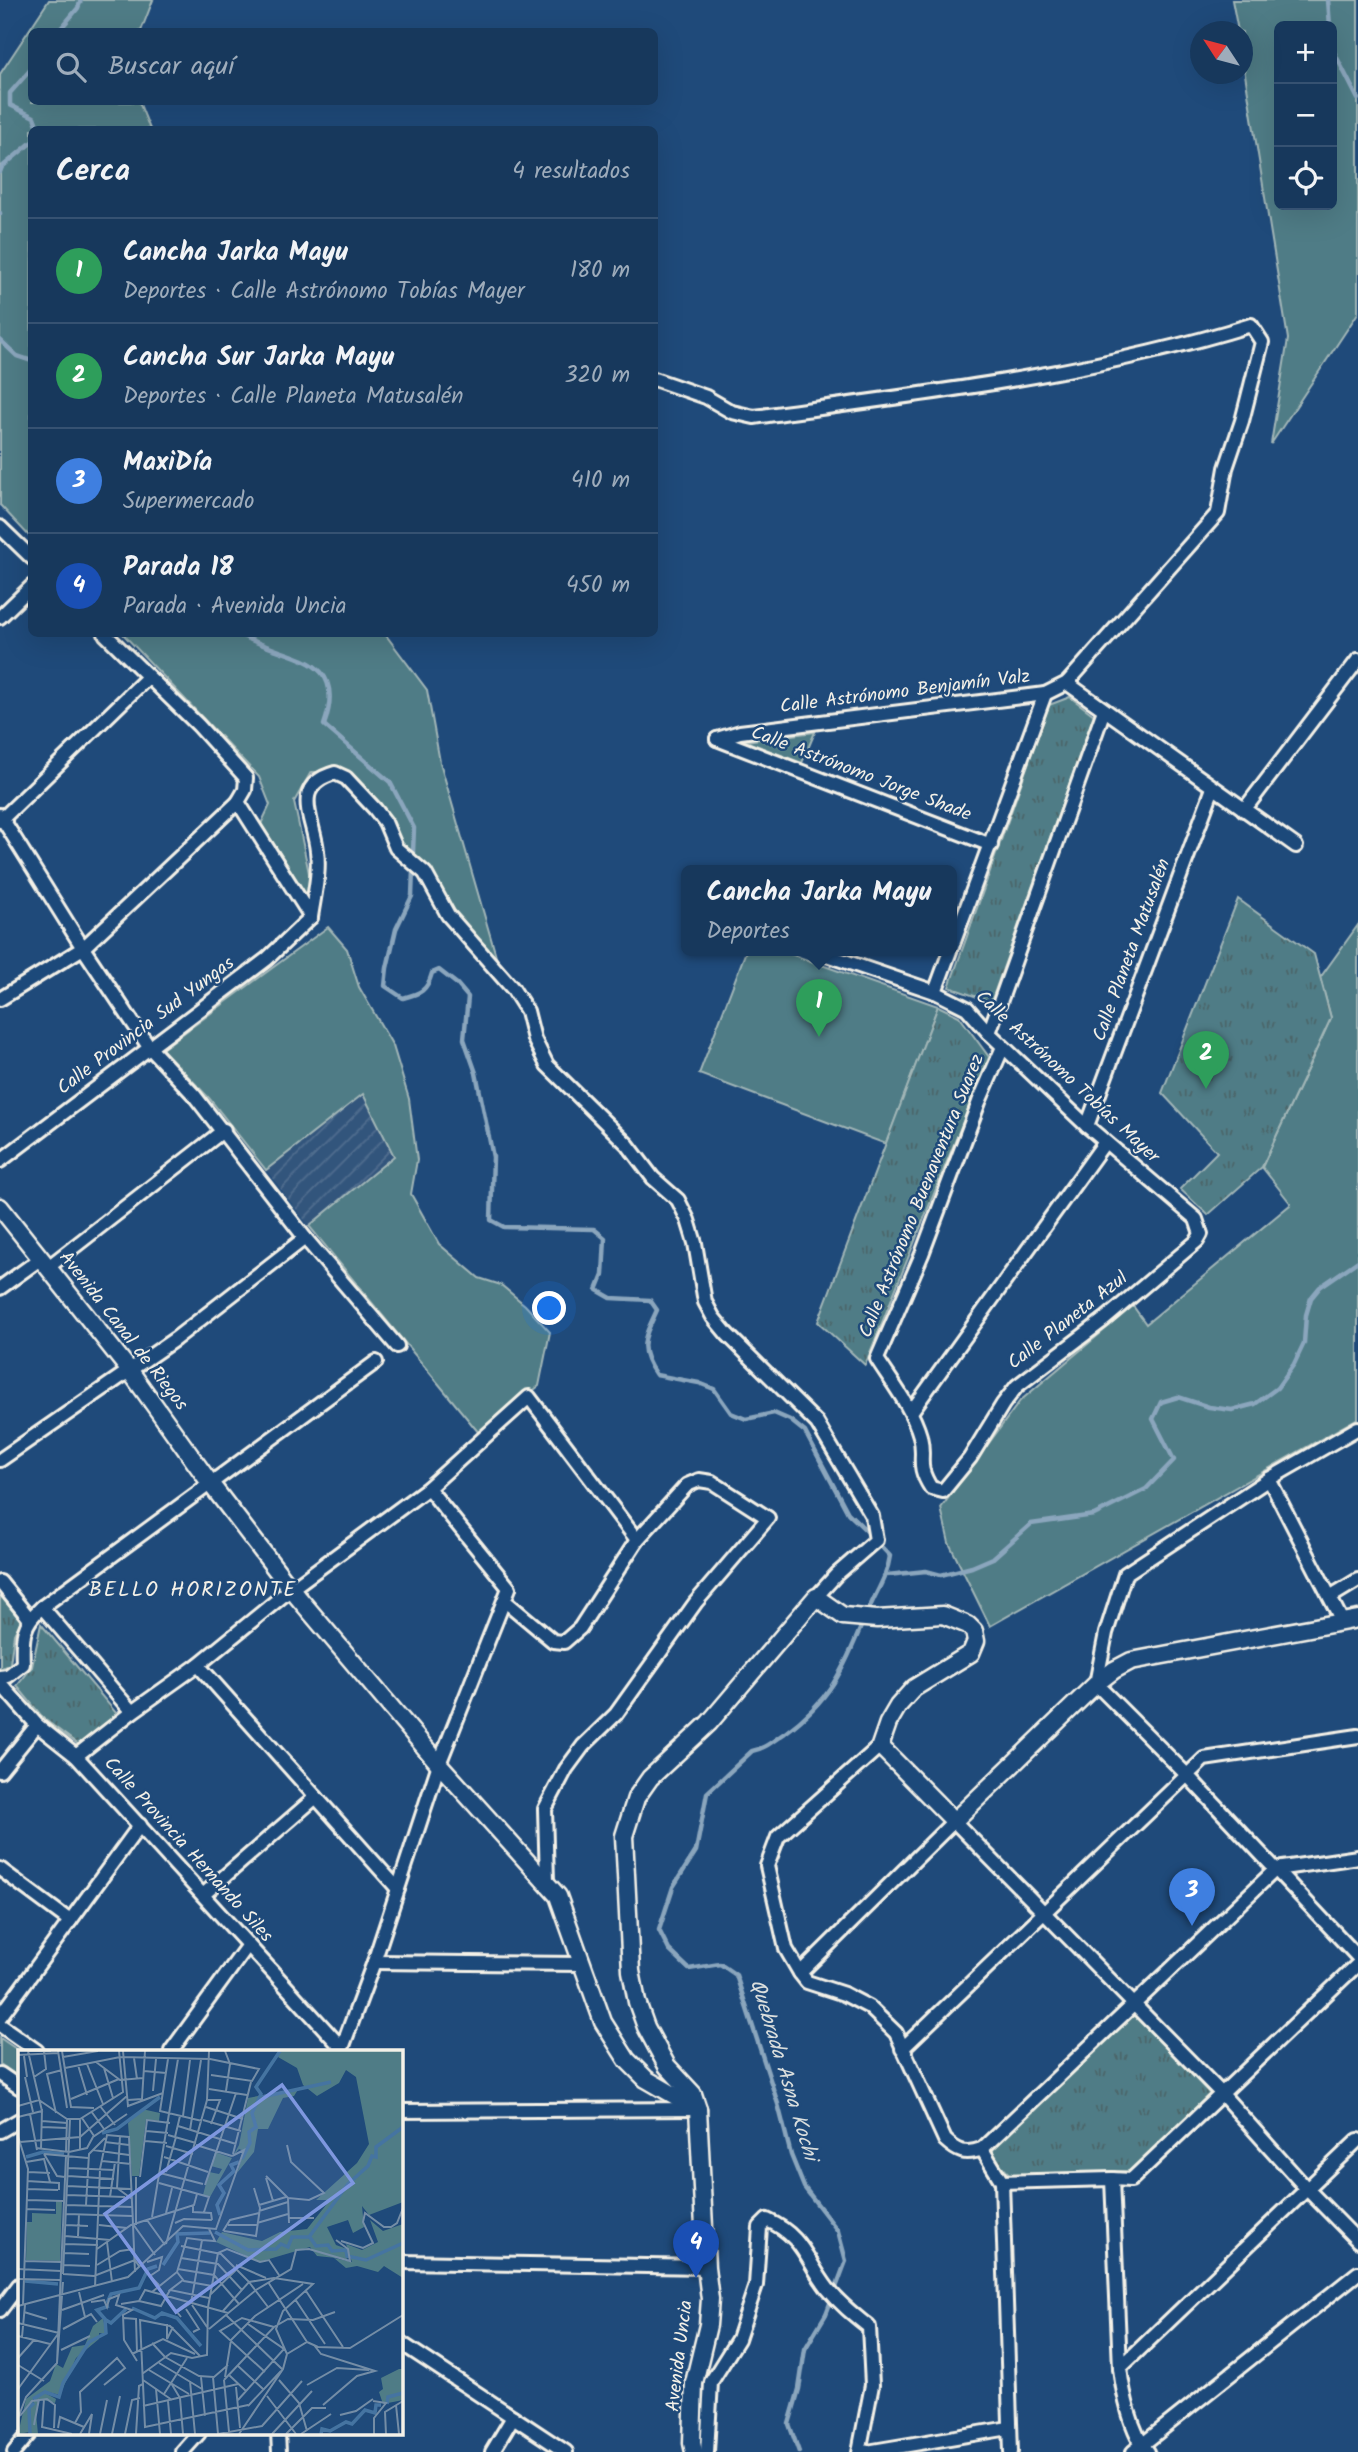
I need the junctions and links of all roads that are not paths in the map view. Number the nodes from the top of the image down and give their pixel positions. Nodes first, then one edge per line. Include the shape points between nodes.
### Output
1 (658, 380) edge
2 (0, 527) edge
3 (28, 554) edge
4 (28, 590) edge
5 (0, 617) edge
6 (108, 637) edge
7 (1358, 660) edge
8 (147, 678) junction
9 (1067, 683) junction
10 (1045, 694) junction
11 (1104, 710) junction
12 (717, 739) joint
13 (1213, 788) junction
14 (238, 802) junction
15 (1244, 810) junction
16 (1, 819) edge
17 (991, 845) junction
18 (1296, 846) dead end
19 (311, 917) junction
20 (957, 933) edge
21 (83, 948) junction
22 (830, 956) edge
23 (948, 956) edge
24 (935, 992) junction
25 (0, 999) edge
26 (989, 1033) junction
27 (149, 1047) junction
28 (1003, 1047) junction
29 (1087, 1126) junction
30 (224, 1130) junction
31 (1105, 1142) junction
32 (0, 1161) edge
33 (0, 1207) edge
34 (1200, 1226) joint
35 (304, 1238) junction
36 (44, 1264) junction
37 (0, 1288) edge
38 (397, 1346) dead end
39 (376, 1362) dead end
40 (130, 1371) junction
41 (911, 1412) junction
42 (1358, 1428) edge
43 (0, 1460) edge
44 (1269, 1479) junction
45 (210, 1483) junction
46 (428, 1488) junction
47 (637, 1540) junction
48 (1358, 1580) edge
49 (0, 1582) edge
50 (291, 1589) junction
51 (816, 1597) junction
52 (1330, 1597) junction
53 (505, 1601) junction
54 (41, 1607) junction
55 (29, 1618) junction
56 (1350, 1620) edge
57 (198, 1665) junction
58 (0, 1677) edge
59 (0, 1683) edge
60 (1096, 1684) junction
61 (132, 1712) junction
62 (37, 1725) junction
63 (1358, 1737) edge
64 (880, 1746) junction
65 (76, 1756) junction
66 (439, 1764) junction
67 (0, 1771) edge
68 (1187, 1775) junction
69 (316, 1797) junction
70 (954, 1821) junction
71 (139, 1825) junction
72 (1358, 1857) edge
73 (0, 1869) edge
74 (1276, 1869) junction
75 (547, 1881) junction
76 (398, 1889) junction
77 (203, 1895) junction
78 (1044, 1912) junction
79 (70, 1921) junction
80 (248, 1945) junction
81 (1358, 1957) edge
82 (374, 1962) junction
83 (582, 1964) junction
84 (1358, 1964) edge
85 (800, 1973) junction
86 (1135, 2003) junction
87 (0, 2017) edge
88 (0, 2025) edge
89 (342, 2049) edge
90 (902, 2049) junction
91 (36, 2050) edge
92 (172, 2050) edge
93 (0, 2074) edge
94 (18, 2086) edge
95 (1222, 2094) junction
96 (698, 2109) junction
97 (402, 2111) edge
98 (18, 2121) edge
99 (0, 2132) edge
100 (1358, 2140) edge
101 (982, 2149) junction
102 (1112, 2179) junction
103 (1002, 2182) junction
104 (1307, 2189) junction
105 (1358, 2241) edge
106 (402, 2262) edge
107 (706, 2267) junction
108 (1358, 2273) edge
109 (18, 2286) edge
110 (0, 2310) edge
111 (402, 2344) edge
112 (1120, 2368) junction
113 (513, 2417) junction
114 (1009, 2428) junction
115 (29, 2434) edge
116 (198, 2434) edge
117 (1140, 2450) edge
118 (14, 2452) edge
119 (182, 2452) edge
120 (492, 2452) edge
121 (566, 2452) edge
122 (694, 2452) edge
123 (707, 2452) edge
124 (859, 2452) edge
125 (867, 2452) edge
126 (1011, 2452) edge

1 - 9 street via 706,397 732,412 754,416 1069,370 1188,345 1251,326 1262,342 1218,513
2 - 3 street
4 - 5 street
6 - 8 street
7 - 15 street
8 - 14 street via 246,778
8 - 16 street
9 - 10 street, Calle Astrónomo Benjamín Valz
9 - 11 street
10 - 12 street, Calle Astrónomo Benjamín Valz via 740,732
10 - 17 street
11 - 13 street
11 - 26 street, Calle Astrónomo Buenaventura Suarez
12 - 17 street, Calle Astrónomo Jorge Shade
13 - 15 street
13 - 29 street, Calle Planeta Matusalén
14 - 19 street
14 - 21 street
15 - 18 street
16 - 21 street
17 - 20 street
19 - 27 street, Calle Provincia Sud Yungas via 267,959
19 - 51 street via 318,870 308,796 314,783 335,773 346,778 375,809 396,848 425,873 448,915 513,989 527,1011 547,1065 678,1199 695,1243 705,1302 713,1317 817,1423 872,1516 876,1540
21 - 25 street
21 - 27 street
22 - 24 street, Calle Astrónomo Tobías Mayer
23 - 24 street
24 - 26 street, Calle Astrónomo Tobías Mayer via 967,1008
26 - 28 street, Calle Astrónomo Tobías Mayer
27 - 30 street
27 - 32 street, Calle Provincia Sud Yungas
28 - 29 street, Calle Astrónomo Tobías Mayer
28 - 41 street, Calle Astrónomo Buenaventura Suarez via 877,1359
29 - 31 street, Calle Astrónomo Tobías Mayer
30 - 35 street
30 - 36 street
31 - 34 street, Calle Astrónomo Tobías Mayer
31 - 41 street
33 - 36 street, Avenida Canal de Riegos
34 - 41 street, Calle Planeta Azul via 1197,1241 1105,1320 1017,1386 943,1491 931,1488 922,1475 920,1438
35 - 38 street
35 - 40 street
36 - 37 street
36 - 40 street, Avenida Canal de Riegos
39 - 45 street
40 - 43 street
40 - 45 street, Avenida Canal de Riegos
42 - 44 street
44 - 52 street
44 - 60 street via 1125,1574
45 - 50 street, Avenida Canal de Riegos
45 - 54 street
46 - 47 street via 529,1397
46 - 50 street
46 - 53 street via 509,1588
47 - 53 street via 580,1629 564,1642 552,1641
47 - 75 street via 687,1485 699,1480 712,1482 768,1518 696,1602 616,1714 566,1769 545,1809
48 - 52 street
49 - 55 street
50 - 57 street
50 - 66 street, Avenida Canal de Riegos
51 - 64 street via 843,1616 943,1615 974,1631 971,1653 914,1688 898,1706
51 - 96 street, Avenida Uncia via 709,1723 650,1778 628,1817 624,1836 637,2003 667,2066 693,2094
52 - 56 street
53 - 66 street
54 - 55 street
54 - 61 street
55 - 58 street via 22,1638 23,1664
56 - 60 street via 1131,1661
57 - 61 street
57 - 69 street
59 - 62 street, Calle Provincia Hernando Siles
60 - 68 street
60 - 70 street
61 - 65 street
62 - 65 street, Calle Provincia Hernando Siles
62 - 67 street
63 - 68 street via 1204,1759
64 - 70 street
64 - 85 street via 778,1837 771,1851 767,1866 786,1949
65 - 71 street, Calle Provincia Hernando Siles
66 - 75 street, Avenida Canal de Riegos
66 - 76 street
68 - 74 street
68 - 78 street
69 - 76 street
69 - 77 street
70 - 78 street
70 - 85 street
71 - 77 street, Calle Provincia Hernando Siles
71 - 79 street
72 - 74 street
73 - 79 street
74 - 81 street
74 - 86 street
75 - 83 street, Avenida Canal de Riegos via 562,1905
76 - 82 street
77 - 80 street, Calle Provincia Hernando Siles
78 - 86 street
78 - 90 street
79 - 87 street
80 - 89 street, Calle Provincia Hernando Siles
80 - 92 street
82 - 83 street
82 - 89 street
83 - 96 street, Avenida Canal de Riegos via 603,2022 627,2060 646,2079
84 - 95 street
85 - 90 street via 807,1982 869,2007 895,2033
86 - 95 street
86 - 101 street
88 - 91 street
90 - 101 street via 945,2140 957,2151
93 - 94 street
95 - 102 street via 1131,2180
95 - 104 street
96 - 97 street
96 - 107 street, Avenida Uncia
98 - 99 street
100 - 104 street
101 - 103 street
102 - 103 street
102 - 112 street
103 - 114 street
104 - 105 street
104 - 112 street
106 - 107 street
107 - 122 street, Avenida Uncia via 710,2300 694,2383
108 - 117 street
109 - 110 street
111 - 113 street
112 - 117 street
113 - 120 street
113 - 121 street
114 - 125 street
114 - 126 street
115 - 118 street
116 - 119 street
123 - 124 street via 710,2382 738,2339 756,2285 760,2227 767,2221 785,2228 845,2309 869,2327 872,2385

